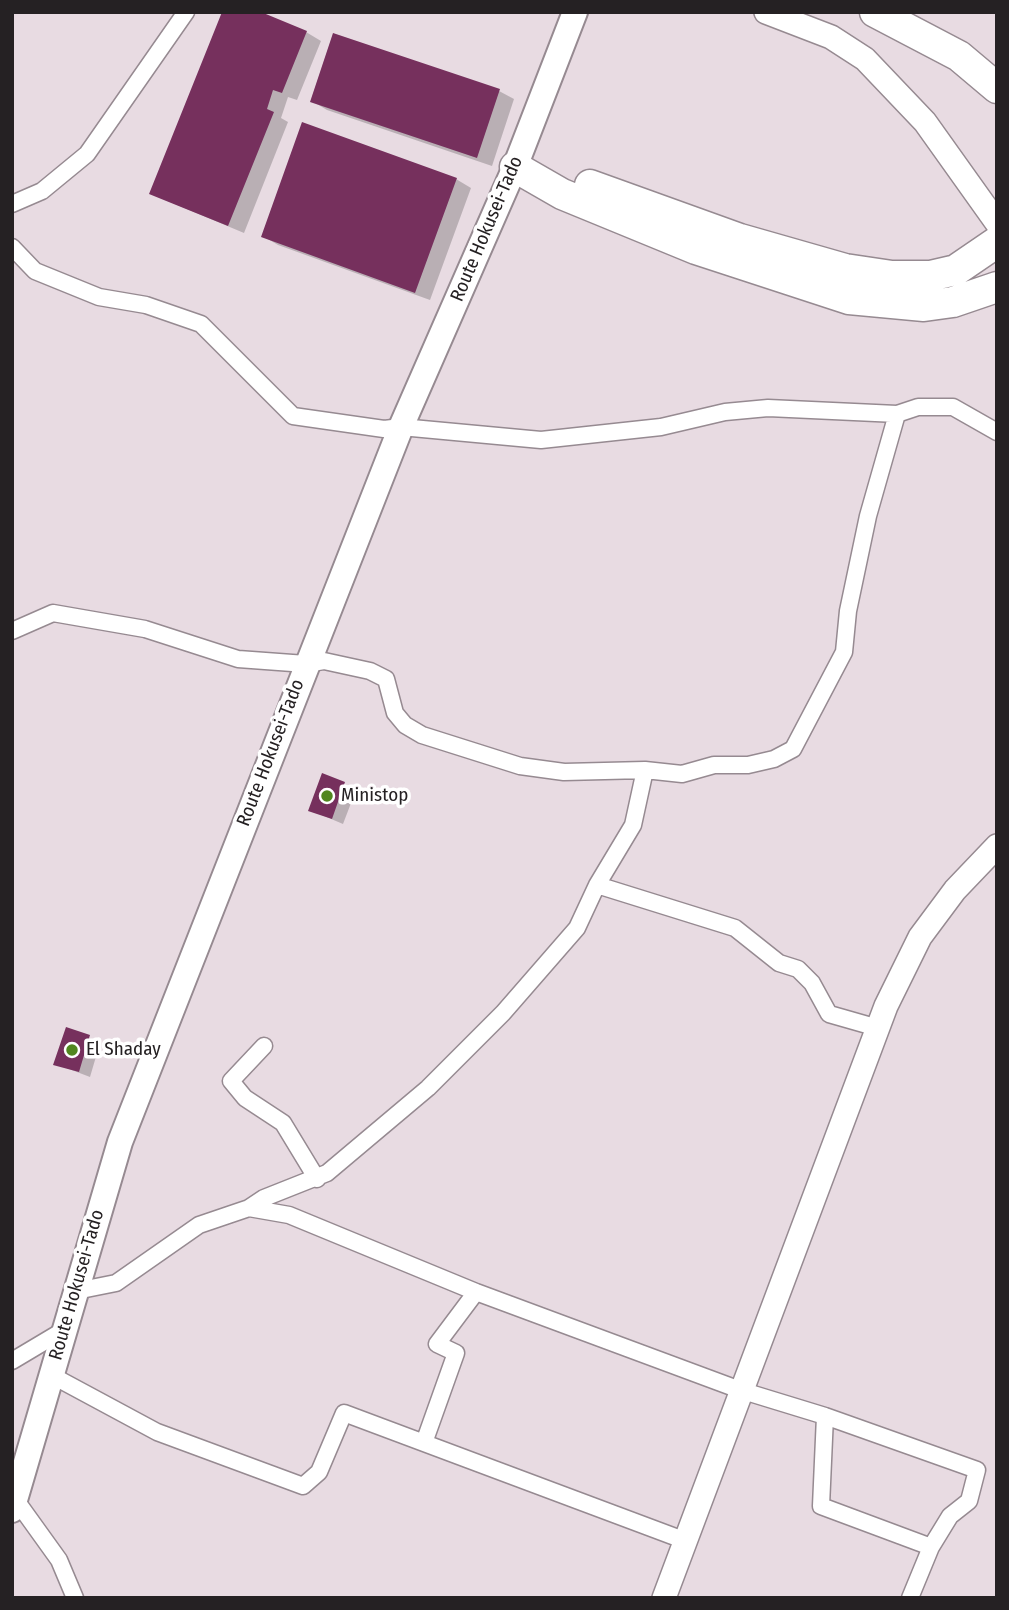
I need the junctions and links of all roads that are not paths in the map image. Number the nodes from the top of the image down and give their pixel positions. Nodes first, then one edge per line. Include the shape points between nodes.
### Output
1 (186, 12) edge
2 (575, 12) edge
3 (766, 12) edge
4 (876, 12) edge
5 (997, 88) edge
6 (515, 167) junction
7 (12, 204) edge
8 (996, 228) edge
9 (12, 247) edge
10 (997, 286) edge
11 (897, 414) junction
12 (401, 427) junction
13 (997, 432) edge
14 (12, 631) edge
15 (306, 664) junction
16 (645, 770) junction
17 (997, 846) edge
18 (597, 885) junction
19 (878, 1028) junction
20 (264, 1046) dead end
21 (317, 1179) junction
22 (249, 1208) junction
23 (76, 1291) junction
24 (476, 1292) junction
25 (64, 1330) junction
26 (12, 1361) edge
27 (51, 1375) junction
28 (740, 1390) junction
29 (825, 1416) junction
30 (425, 1440) junction
31 (13, 1501) edge
32 (686, 1541) junction
33 (931, 1548) junction
34 (75, 1598) edge
35 (664, 1598) edge
36 (910, 1598) edge

1 - 7 street via 87,154 41,191
2 - 6 main road, Route Hokusei-Tado
3 - 8 street via 831,37 865,59 925,122
4 - 5 highway via 960,56
6 - 8 highway via 568,177 740,239 869,273 930,276 956,270
6 - 10 highway via 562,194 696,249 849,299 924,306 953,302
6 - 12 main road, Route Hokusei-Tado
9 - 12 street via 35,271 99,297 146,305 201,324 293,416 384,429
11 - 12 street via 768,408 725,412 661,427 541,440
11 - 13 street via 918,407 953,407
11 - 16 street via 868,516 844,652 793,749 748,765 714,765 682,774
12 - 15 main road, Route Hokusei-Tado
14 - 15 street via 53,613 145,629 238,659
15 - 16 street via 324,661 386,679 396,713 422,736 520,766 564,772
15 - 23 main road, Route Hokusei-Tado via 120,1142
16 - 18 street via 633,825
17 - 19 street via 955,890 920,937
18 - 19 street via 735,928 779,963 798,969 812,983 829,1014
18 - 21 street via 577,928 503,1013 409,1105
19 - 28 street
20 - 21 street via 231,1081 245,1098 283,1123
21 - 22 street
22 - 23 street via 199,1225 116,1283
22 - 24 street via 289,1215
23 - 25 main road, Route Hokusei-Tado
24 - 28 street
24 - 30 street via 436,1344 456,1353
25 - 26 street
25 - 27 main road, Route Hokusei-Tado
27 - 30 street via 157,1432 303,1486 319,1472 344,1413
27 - 31 main road, Route Hokusei-Tado
28 - 29 street
28 - 32 street
29 - 33 street via 821,1506
29 - 33 street via 977,1470 969,1501 950,1516
30 - 32 street
31 - 34 street via 59,1560
32 - 35 street
33 - 36 street

